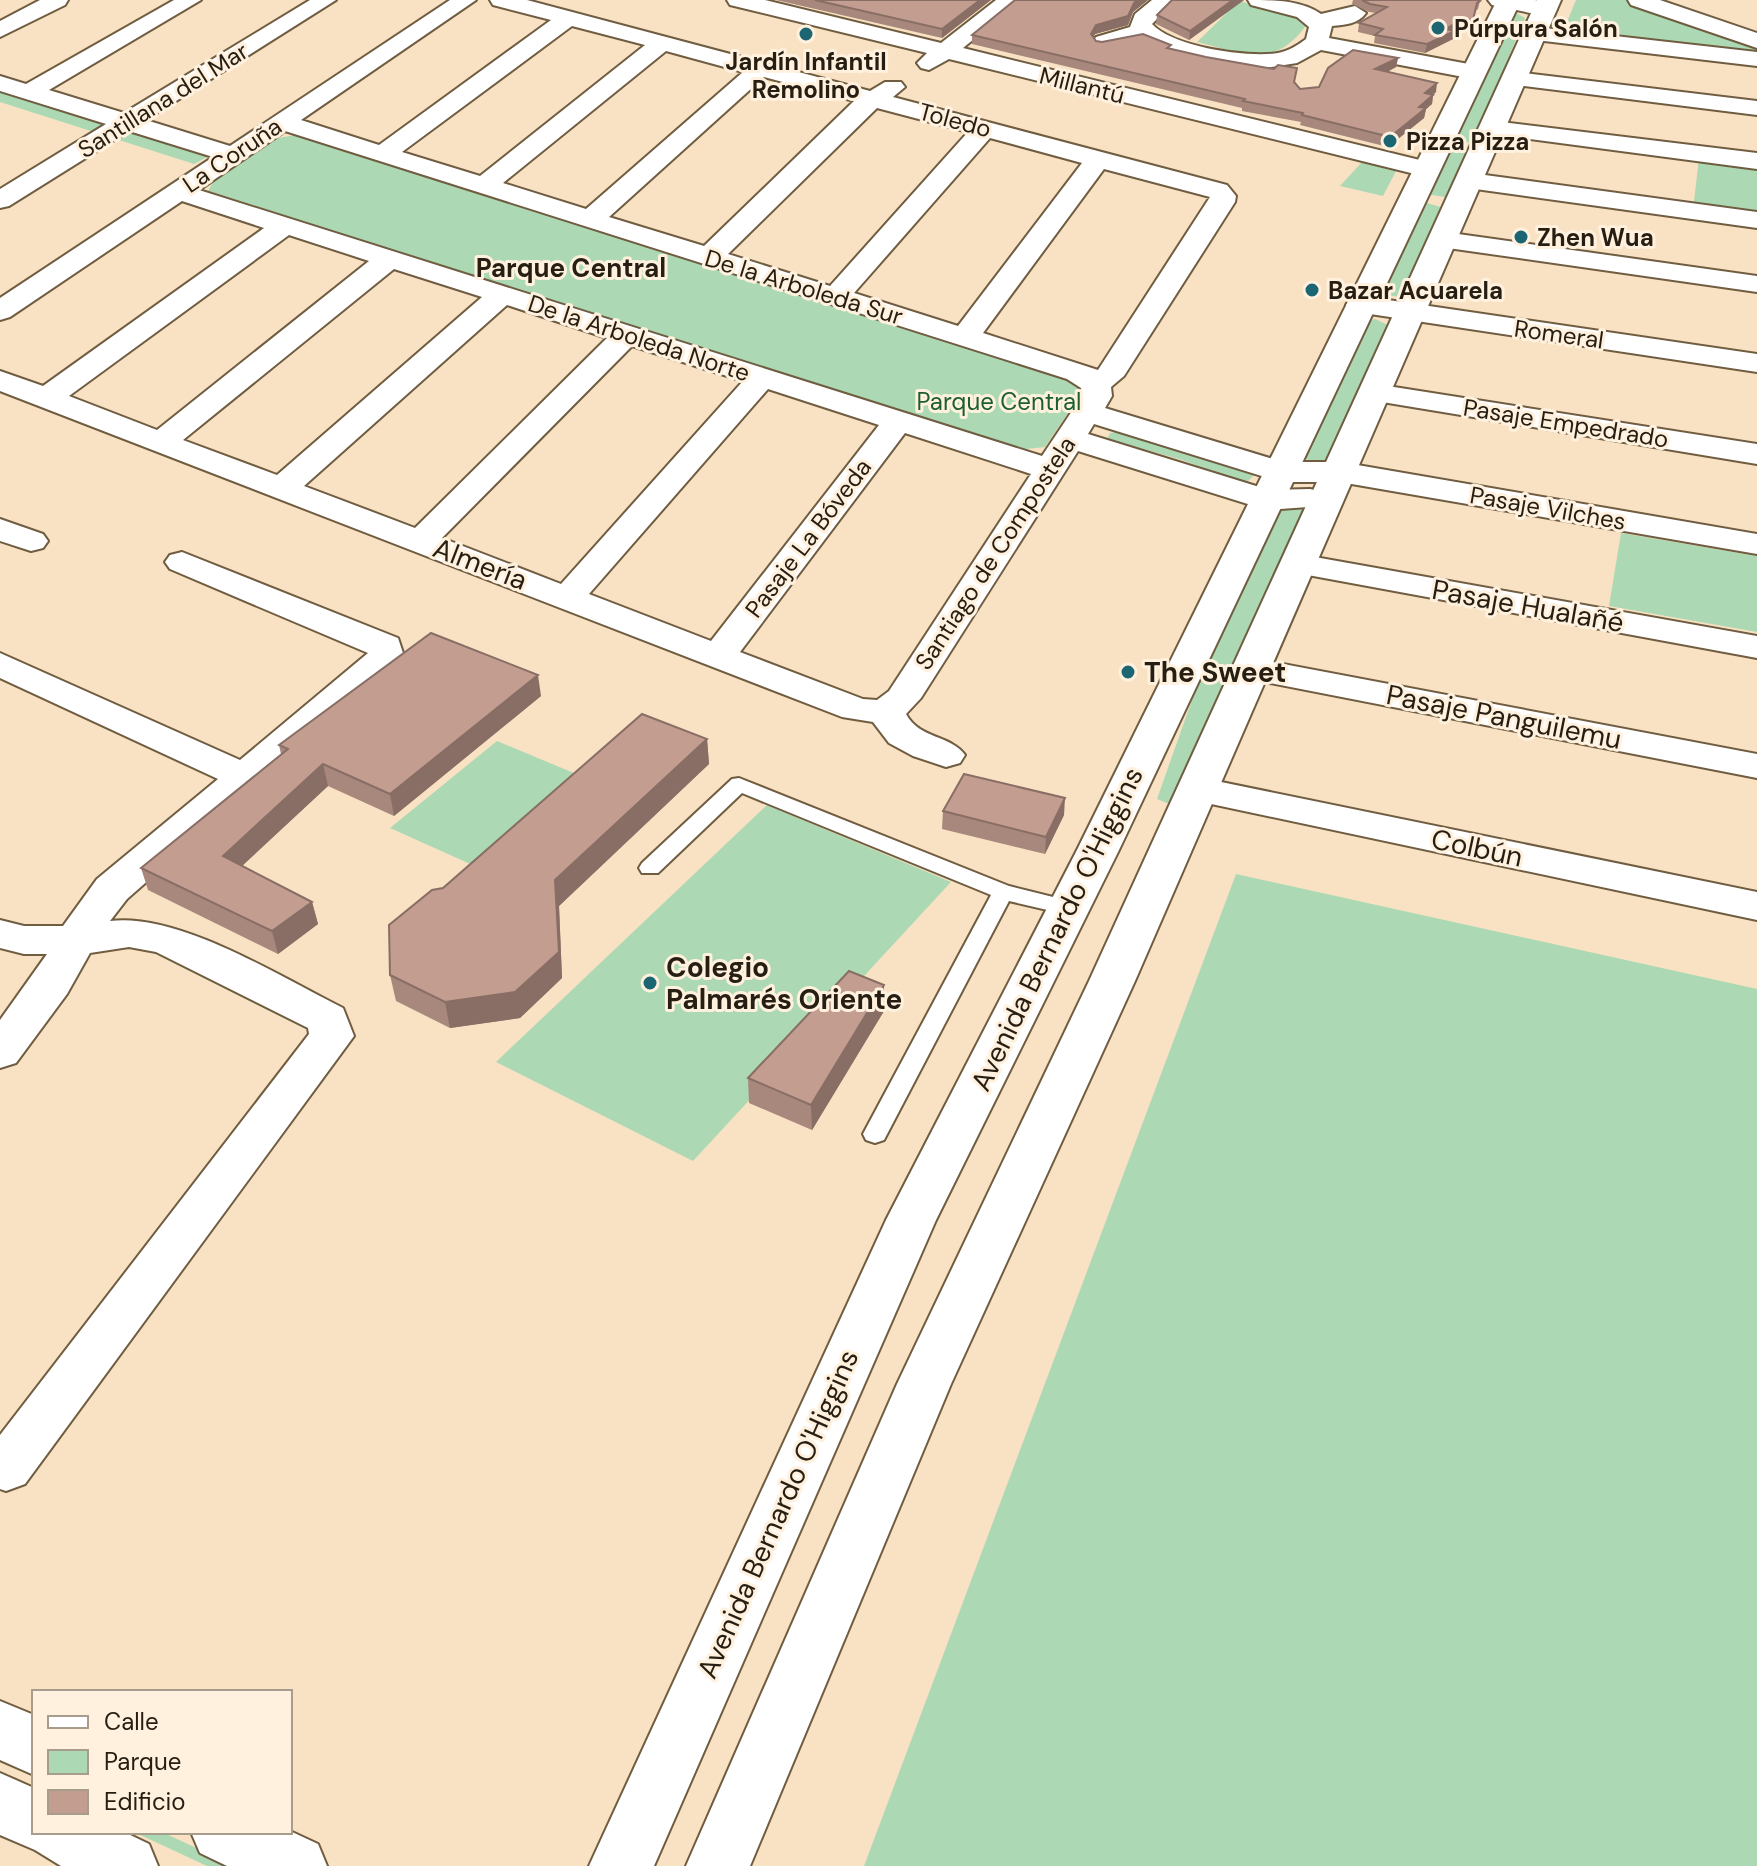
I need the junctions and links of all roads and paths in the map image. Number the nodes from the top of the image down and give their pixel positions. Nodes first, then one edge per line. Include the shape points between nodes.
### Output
1 (57, 0) edge
2 (190, 0) edge
3 (325, 0) edge
4 (465, 0) edge
5 (501, 0) edge
6 (738, 0) edge
7 (1010, 0) edge
8 (1165, 0) edge
9 (1259, 0) edge
10 (1639, 0) edge
11 (1506, 1) edge
12 (858, 6) edge
13 (1355, 13) dead end
14 (1543, 14) edge
15 (568, 18) junction
16 (833, 24) junction
17 (0, 30) edge
18 (1318, 31) junction
19 (1144, 32) junction
20 (1757, 41) edge
21 (1104, 42) edge
22 (662, 43) junction
23 (945, 51) junction
24 (1757, 59) edge
25 (761, 68) junction
26 (1472, 77) junction
27 (1515, 79) junction
28 (0, 83) edge
29 (29, 92) junction
30 (874, 98) junction
31 (1757, 108) edge
32 (126, 122) junction
33 (281, 122) junction
34 (985, 128) junction
35 (68, 132) dead end
36 (1488, 139) junction
37 (95, 141) junction
38 (1440, 142) junction
39 (124, 150) dead end
40 (383, 154) junction
41 (232, 155) junction
42 (1099, 158) junction
43 (1757, 161) edge
44 (174, 178) junction
45 (1421, 180) junction
46 (1470, 181) junction
47 (484, 186) junction
48 (1222, 193) joint
49 (0, 200) edge
50 (1458, 207) junction
51 (591, 219) junction
52 (1757, 220) edge
53 (284, 226) junction
54 (1444, 240) junction
55 (709, 257) junction
56 (389, 259) junction
57 (1757, 284) edge
58 (502, 295) junction
59 (836, 297) junction
60 (1361, 305) junction
61 (0, 311) edge
62 (1411, 312) junction
63 (627, 334) junction
64 (965, 337) junction
65 (1757, 363) edge
66 (762, 378) junction
67 (0, 380) edge
68 (1375, 393) junction
69 (46, 398) junction
70 (898, 421) junction
71 (1072, 431) junction
72 (161, 442) junction
73 (1757, 454) edge
74 (1334, 485) junction
75 (1274, 486) junction
76 (282, 488) junction
77 (420, 542) junction
78 (1757, 544) edge
79 (182, 562) dead end
80 (1298, 564) junction
81 (567, 598) junction
82 (1757, 647) edge
83 (718, 656) junction
84 (0, 664) edge
85 (1252, 669) junction
86 (886, 710) junction
87 (946, 755) dead end
88 (1757, 766) edge
89 (1137, 768) junction
90 (244, 776) junction
91 (1191, 804) junction
92 (650, 868) dead end
93 (1003, 892) junction
94 (1757, 906) edge
95 (1069, 908) junction
96 (0, 934) edge
97 (76, 940) junction
98 (0, 1052) edge
99 (875, 1134) dead end
100 (6, 1468) dead end
101 (0, 1729) edge
102 (32, 1745) edge
103 (0, 1803) edge
104 (32, 1819) edge
105 (62, 1834) edge
106 (226, 1834) edge
107 (127, 1866) edge
108 (296, 1866) edge
109 (621, 1866) edge
110 (718, 1866) edge

1 - 17 street
2 - 29 street
3 - 32 street, Santillana del Mar
4 - 33 street, La Coruña
5 - 15 street, Toledo
6 - 16 street, Millantú
7 - 23 street
8 - 19 street via 1143,19
9 - 18 street via 1305,12
10 - 20 street
11 - 14 main road
11 - 26 main road, Avenida Bernardo O'Higgins
12 - 16 street
13 - 18 street
14 - 24 street
14 - 27 main road
15 - 22 street, Toledo
15 - 40 street
16 - 23 street, Millantú
18 - 19 street via 1300,65 1241,60
18 - 26 street via 1411,68
19 - 21 street
22 - 25 street, Toledo
22 - 47 street
23 - 30 street
23 - 45 street, Millantú
25 - 30 street, Toledo
25 - 51 street
26 - 38 main road, Avenida Bernardo O'Higgins
27 - 31 street
27 - 36 main road
28 - 29 street
29 - 32 street
30 - 34 street, Toledo
30 - 55 street
32 - 37 street, Santillana del Mar
32 - 41 street
33 - 40 street, De la Arboleda Sur
33 - 41 street, La Coruña
34 - 42 street, Toledo
34 - 59 street
35 - 37 street
36 - 38 main road
36 - 43 street
36 - 46 main road
37 - 39 street
37 - 49 street, Santillana del Mar
38 - 45 main road, Avenida Bernardo O'Higgins
40 - 47 street, De la Arboleda Sur
41 - 44 street, La Coruña via 202,175
42 - 48 street, Toledo
42 - 64 street
44 - 53 street, De la Arboleda Norte
44 - 61 street, La Coruña
45 - 50 main road via 1438,202
45 - 60 main road, Avenida Bernardo O'Higgins
46 - 50 main road
46 - 52 street
47 - 51 street, De la Arboleda Sur
48 - 71 street, Santiago de Compostela via 1222,202
50 - 54 main road
51 - 55 street, De la Arboleda Sur
53 - 56 street, De la Arboleda Norte
53 - 69 street
54 - 57 street
54 - 62 main road
55 - 59 street, De la Arboleda Sur
56 - 58 street, De la Arboleda Norte
56 - 72 street
58 - 63 street, De la Arboleda Norte
58 - 76 street
59 - 64 street, De la Arboleda Sur
60 - 62 main road, Romeral
60 - 75 main road, Avenida Bernardo O'Higgins
62 - 65 main road, Romeral
62 - 68 main road
63 - 66 street, De la Arboleda Norte
63 - 77 street
64 - 71 street, De la Arboleda Sur via 1086,376
66 - 70 street, De la Arboleda Norte
66 - 81 street
67 - 69 street, Almería
68 - 73 street, Pasaje Empedrado
68 - 74 main road
69 - 72 street, Almería
70 - 71 street, De la Arboleda Norte via 1009,456
70 - 83 street, Pasaje La Bóveda
71 - 75 street, De la Arboleda Norte
71 - 86 street, Santiago de Compostela via 903,698
72 - 76 street, Almería
74 - 75 street, De la Arboleda Norte
74 - 78 street, Pasaje Vilches
74 - 80 main road
75 - 89 main road, Avenida Bernardo O'Higgins
76 - 77 street, Almería
77 - 81 street, Almería
79 - 90 street via 385,646 386,656
80 - 82 street, Pasaje Hualañé
80 - 85 main road
81 - 83 street, Almería
83 - 86 street, Almería via 855,709
84 - 90 street
85 - 88 street, Pasaje Panguilemu
85 - 91 main road
86 - 87 street via 897,733
89 - 91 main road via 1139,788 1158,808
89 - 95 main road, Avenida Bernardo O'Higgins
90 - 97 street via 112,889
91 - 94 street, Colbún
91 - 110 main road via 937,1355
92 - 93 lane via 739,784
93 - 95 lane
93 - 99 lane
95 - 109 main road, Avenida Bernardo O'Higgins via 905,1234
96 - 97 street via 24,940
97 - 98 street via 52,983
97 - 100 street via 129,933 166,939 328,1019 332,1036
101 - 102 street
103 - 104 street
105 - 107 street
106 - 108 street

